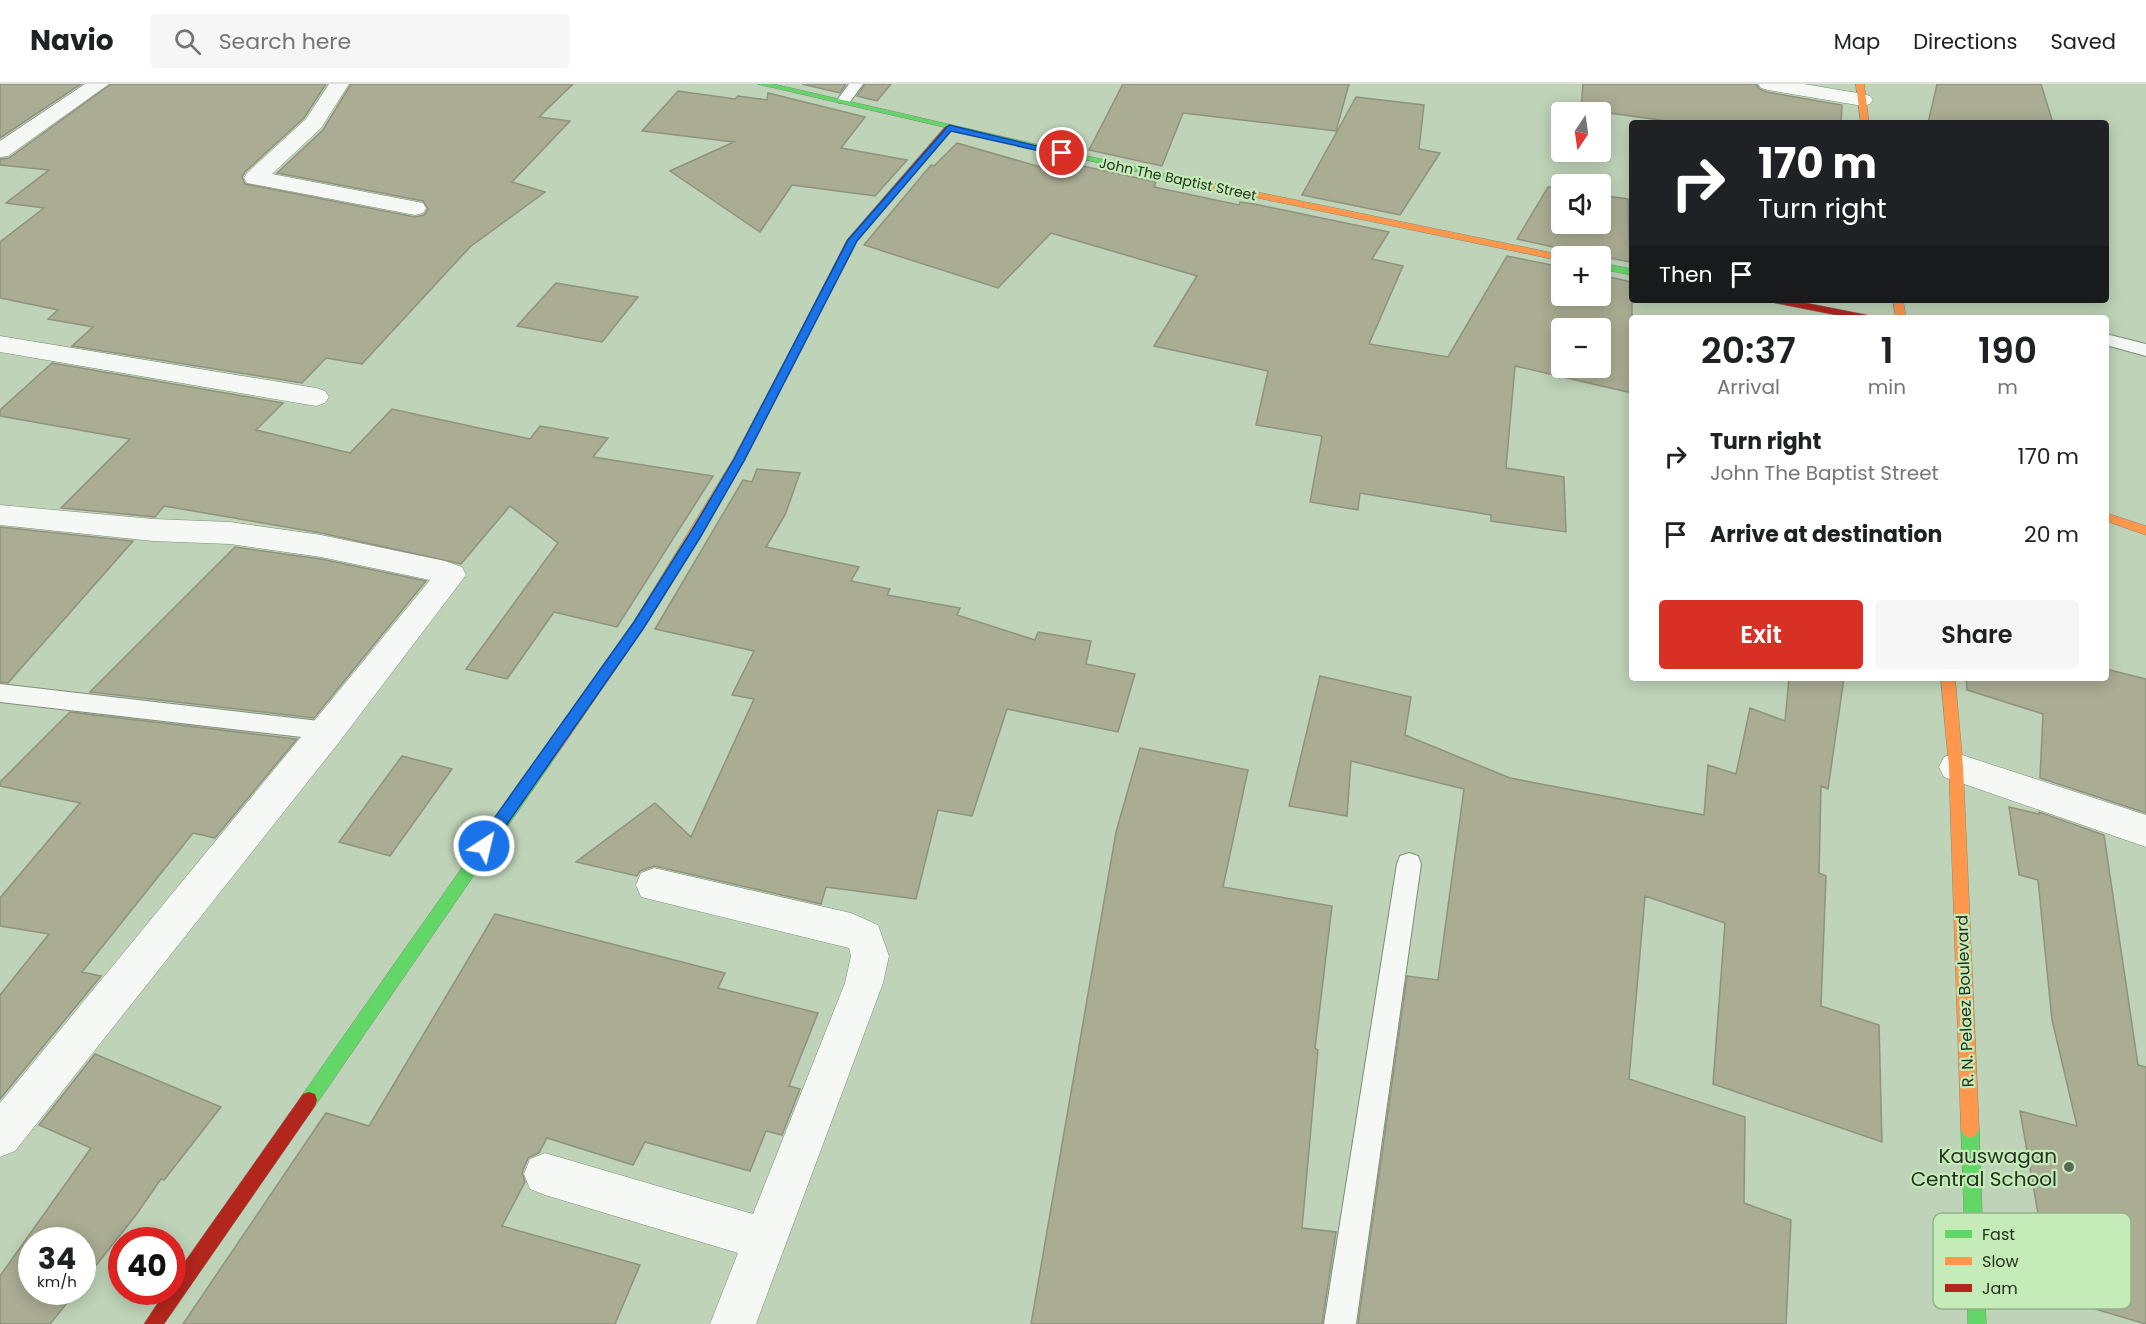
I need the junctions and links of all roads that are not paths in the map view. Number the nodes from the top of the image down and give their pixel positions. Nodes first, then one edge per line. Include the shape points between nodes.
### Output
1 (99, 84) edge
2 (339, 84) edge
3 (762, 84) edge
4 (856, 84) edge
5 (1768, 84) edge
6 (1861, 92) edge
7 (844, 100) junction
8 (1865, 120) edge
9 (949, 128) junction
10 (0, 151) edge
11 (415, 208) dead end
12 (1551, 256) edge
13 (1611, 268) edge
14 (1629, 271) edge
15 (1790, 303) edge
16 (1852, 315) edge
17 (2109, 340) edge
18 (0, 344) edge
19 (2146, 350) edge
20 (316, 397) dead end
21 (0, 515) edge
22 (2109, 519) edge
23 (2146, 531) edge
24 (1948, 681) edge
25 (0, 693) edge
26 (328, 731) junction
27 (1956, 767) junction
28 (2146, 831) edge
29 (1409, 864) dead end
30 (654, 885) dead end
31 (0, 1136) edge
32 (545, 1174) dead end
33 (1973, 1213) edge
34 (764, 1239) junction
35 (1976, 1309) edge
36 (153, 1324) edge
37 (733, 1324) edge
38 (1340, 1324) edge
39 (1977, 1324) edge

1 - 10 street
2 - 11 street via 312,125 255,178
3 - 7 street, John The Baptist Street
4 - 7 lane
5 - 6 street
6 - 8 street
7 - 9 street, John The Baptist Street
9 - 12 street, John The Baptist Street
9 - 36 street via 852,240 738,461 638,626
13 - 14 street
15 - 16 street
17 - 19 lane
18 - 20 street
21 - 26 street via 153,530 230,532 321,546 451,575
22 - 23 street
24 - 27 street, R. N. Pelaez Boulevard
25 - 26 lane
26 - 31 street
27 - 28 street
27 - 33 street, R. N. Pelaez Boulevard
29 - 38 lane
30 - 34 street via 851,930 865,937 870,956 864,983
32 - 34 street
34 - 37 street
35 - 39 street, R. N. Pelaez Boulevard

